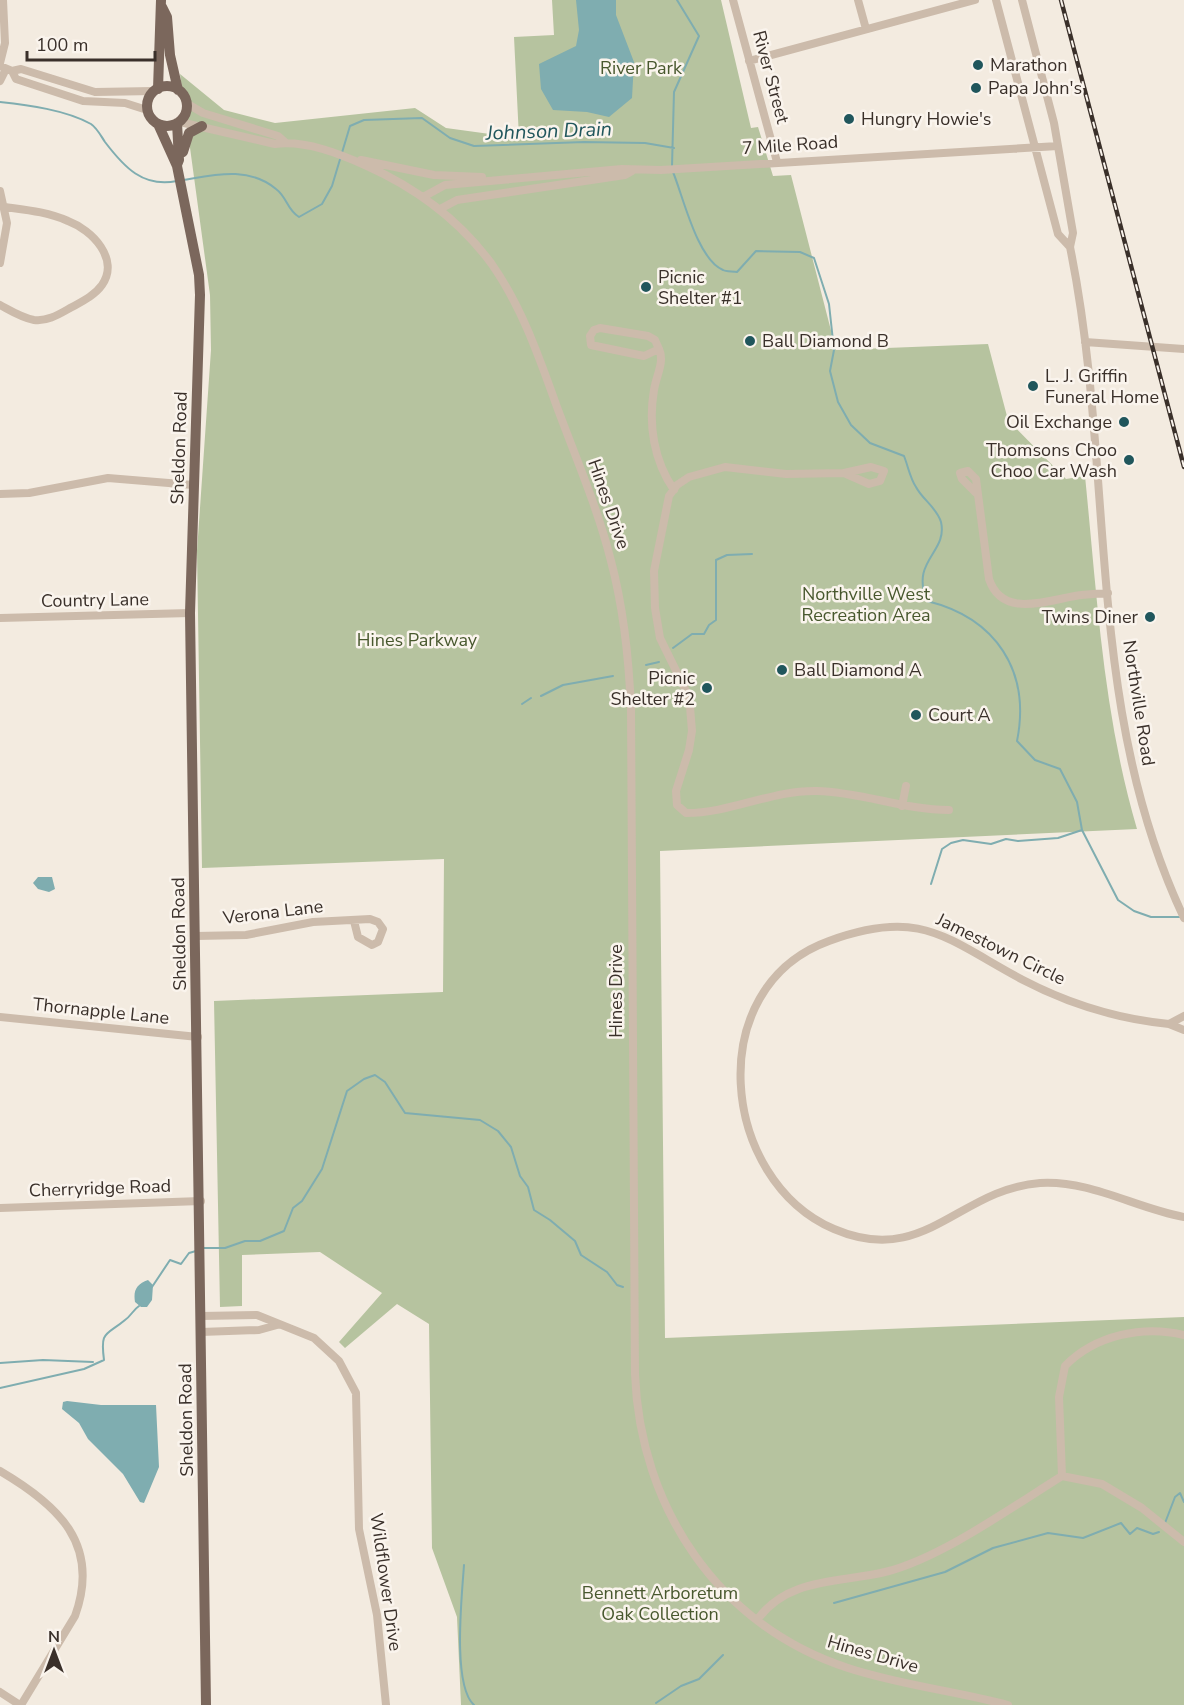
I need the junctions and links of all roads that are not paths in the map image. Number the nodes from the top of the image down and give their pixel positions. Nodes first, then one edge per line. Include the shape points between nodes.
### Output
1 (3, 0) edge
2 (733, 0) edge
3 (858, 0) edge
4 (975, 0) edge
5 (996, 0) edge
6 (1022, 0) edge
7 (161, 4) edge
8 (866, 29) junction
9 (749, 61) junction
10 (5, 67) edge
11 (0, 81) edge
12 (156, 90) junction
13 (178, 90) junction
14 (186, 103) junction
15 (147, 110) junction
16 (178, 122) junction
17 (158, 124) junction
18 (202, 126) junction
19 (286, 143) junction
20 (1058, 146) junction
21 (1035, 147) junction
22 (347, 157) junction
23 (777, 162) junction
24 (178, 165) junction
25 (633, 170) junction
26 (530, 178) junction
27 (0, 191) edge
28 (423, 197) junction
29 (5, 207) junction
30 (440, 209) junction
31 (1070, 248) junction
32 (0, 263) edge
33 (0, 305) edge
34 (1086, 342) junction
35 (659, 349) junction
36 (1184, 349) edge
37 (844, 473) dead end
38 (193, 484) junction
39 (674, 490) junction
40 (976, 493) dead end
41 (0, 494) edge
42 (1108, 593) junction
43 (190, 613) junction
44 (0, 618) edge
45 (906, 786) dead end
46 (902, 806) junction
47 (949, 810) dead end
48 (1184, 918) edge
49 (354, 921) dead end
50 (196, 936) junction
51 (1184, 1016) edge
52 (0, 1017) edge
53 (1170, 1024) junction
54 (1184, 1030) edge
55 (198, 1037) junction
56 (201, 1201) junction
57 (0, 1208) edge
58 (1184, 1217) edge
59 (201, 1316) junction
60 (277, 1325) junction
61 (201, 1332) junction
62 (1184, 1335) edge
63 (0, 1471) edge
64 (1062, 1476) junction
65 (1184, 1542) edge
66 (757, 1620) junction
67 (0, 1692) edge
68 (21, 1705) edge
69 (206, 1705) edge
70 (386, 1705) edge
71 (1008, 1705) edge

1 - 10 street
2 - 9 street, River Street
3 - 8 street
4 - 8 street
5 - 21 street
6 - 20 street
7 - 12 main road
7 - 13 main road via 167,17
8 - 9 street
9 - 23 street, River Street
10 - 11 street
10 - 12 street via 95,92
10 - 15 street via 16,79 84,101 125,103
12 - 13 main road
12 - 15 main road via 148,100
13 - 14 main road
14 - 16 main road via 186,113
14 - 19 street via 203,113 278,136
15 - 17 main road
16 - 17 main road
16 - 18 street
16 - 24 main road, Sheldon Road
17 - 24 main road, Sheldon Road
18 - 19 street via 275,144
18 - 24 main road via 189,133
19 - 22 street
20 - 21 street, 7 Mile Road
20 - 31 street via 1073,233
21 - 23 street, 7 Mile Road
21 - 31 street via 1058,234
22 - 26 street via 434,175
22 - 28 street, Hines Drive
23 - 25 street, 7 Mile Road
24 - 38 main road, Sheldon Road via 200,296
25 - 26 street, 7 Mile Road
25 - 30 street, 7 Mile Road via 624,175 457,200
26 - 28 street, 7 Mile Road via 445,185
27 - 29 street
28 - 30 street, Hines Drive
29 - 32 street via 7,223
29 - 33 street via 47,214 78,226 104,252 107,272 92,295 47,319 33,320
30 - 66 street, Hines Drive via 490,263 522,316 595,507 620,599 631,710 638,1415 652,1476 677,1529 714,1580
31 - 34 street, Northville Road
34 - 36 street
34 - 42 street, Northville Road
35 - 35 street via 648,336 600,328 594,330 589,342 598,348 644,356
35 - 39 street via 662,357 654,388 653,438 664,476
37 - 39 street via 786,474 725,467 689,477
38 - 41 street via 108,478 29,493
38 - 43 main road, Sheldon Road
39 - 46 street via 669,496 654,571 660,638 690,707 692,731 676,791 677,805 686,813 702,813 767,796 818,791
40 - 42 street via 989,579 993,589 1007,602 1027,606
42 - 48 street, Northville Road via 1127,750 1152,838
43 - 44 street, Country Lane
43 - 50 main road, Sheldon Road
45 - 46 street
46 - 47 street
49 - 50 street, Verona Lane via 313,922 246,935
50 - 55 main road, Sheldon Road
51 - 53 street
52 - 55 street, Thornapple Lane
53 - 54 street, Jamestown Circle
53 - 58 street, Jamestown Circle via 1078,1005 1023,980 942,933 920,928 877,929 826,941 803,953 777,975 759,998 746,1029 739,1077 749,1125 764,1164 788,1198 835,1230 881,1241 918,1235 994,1193 1060,1183
55 - 56 main road, Sheldon Road
56 - 57 street, Cherryridge Road
56 - 59 main road, Sheldon Road
59 - 60 street, Wildflower Drive via 257,1315
59 - 61 main road, Sheldon Road
60 - 61 street, Wildflower Drive via 259,1330
60 - 70 street, Wildflower Drive via 314,1338 339,1361 356,1393 359,1529 377,1615
61 - 69 main road, Sheldon Road
62 - 64 street via 1138,1332 1112,1337 1091,1346 1065,1366 1059,1397
63 - 68 street via 36,1493 63,1518 75,1539 82,1566 80,1602 75,1616
64 - 65 street via 1102,1484 1142,1508
64 - 66 street via 947,1546 886,1572 796,1588 772,1602
66 - 71 street, Hines Drive via 804,1650 848,1668
67 - 68 street

